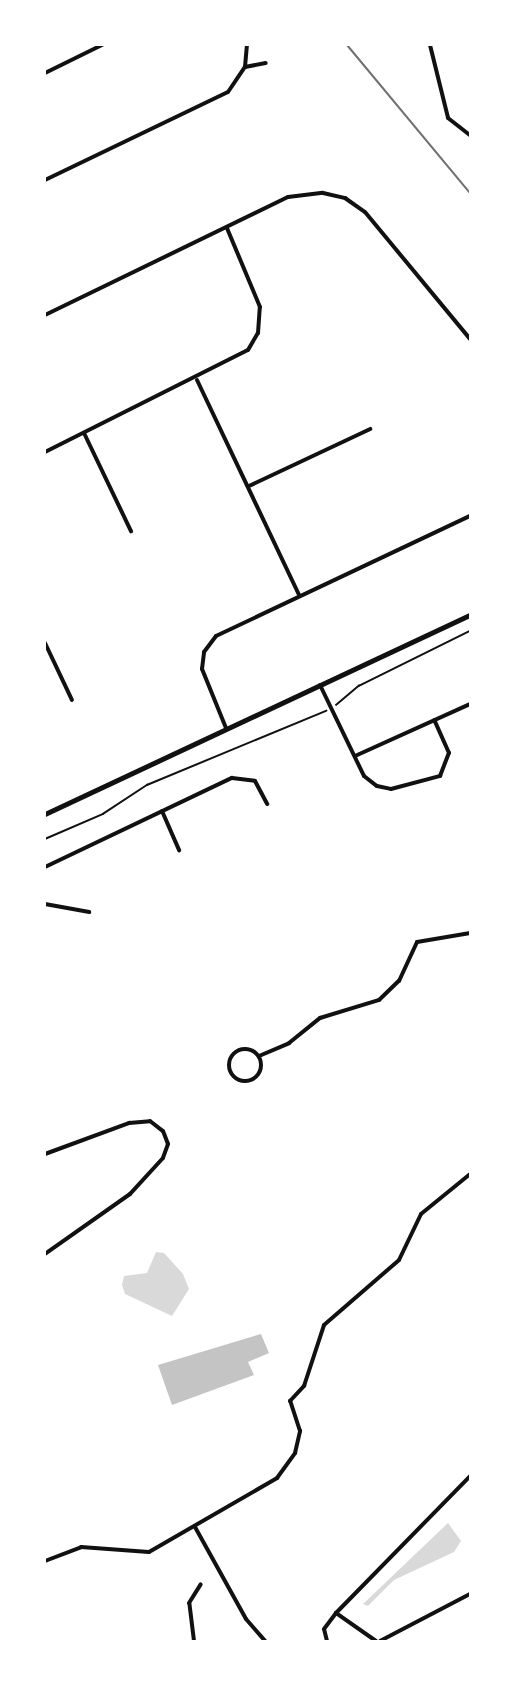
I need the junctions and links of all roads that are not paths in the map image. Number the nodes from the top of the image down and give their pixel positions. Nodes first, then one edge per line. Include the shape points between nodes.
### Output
1 (102, 45) edge
2 (247, 45) edge
3 (430, 45) edge
4 (266, 63) dead end
5 (245, 67) junction
6 (45, 73) edge
7 (470, 135) edge
8 (45, 180) edge
9 (226, 228) junction
10 (45, 315) edge
11 (470, 339) edge
12 (197, 380) junction
13 (370, 429) dead end
14 (84, 434) junction
15 (45, 452) edge
16 (249, 486) junction
17 (470, 516) edge
18 (131, 531) dead end
19 (299, 595) junction
20 (470, 615) edge
21 (45, 642) edge
22 (320, 685) junction
23 (72, 700) dead end
24 (470, 704) edge
25 (434, 720) junction
26 (226, 728) junction
27 (355, 756) junction
28 (267, 804) dead end
29 (162, 811) junction
30 (45, 814) edge
31 (179, 850) dead end
32 (45, 867) edge
33 (45, 904) edge
34 (89, 912) dead end
35 (470, 933) edge
36 (259, 1056) junction
37 (45, 1154) edge
38 (470, 1174) edge
39 (45, 1254) edge
40 (470, 1476) edge
41 (195, 1527) junction
42 (45, 1561) edge
43 (201, 1584) dead end
44 (470, 1594) edge
45 (336, 1613) junction
46 (194, 1641) edge
47 (265, 1641) edge
48 (327, 1641) edge
49 (378, 1641) edge

1 - 6 street
2 - 5 street
3 - 7 street via 448,118
4 - 5 street
5 - 8 street via 228,92
9 - 10 street
9 - 11 street via 288,197 311,193 345,198 365,212
9 - 12 street via 256,293 258,333 238,358
12 - 14 street
12 - 16 street
13 - 16 street
14 - 15 street
14 - 18 street
16 - 19 street
17 - 19 street
19 - 26 street via 223,631 204,652 202,669
20 - 22 main road
21 - 23 street
22 - 26 main road
22 - 27 street
24 - 25 street
25 - 27 street
25 - 27 street via 449,753 440,776 391,789 364,776
26 - 30 main road
28 - 29 street via 255,781 240,776
29 - 31 street
29 - 32 street
33 - 34 street
35 - 36 street via 417,942 399,981 379,1000 320,1018 289,1043
36 - 36 street via 261,1067 252,1080 231,1075 228,1064 236,1051 246,1048
37 - 39 street via 129,1124 150,1121 163,1131 168,1144 153,1169 78,1235
38 - 41 street via 421,1214 399,1260 324,1325 304,1386 290,1401 300,1431 284,1470 260,1491
40 - 45 street
41 - 42 street via 144,1554 81,1547
41 - 47 street via 246,1619
43 - 46 street via 189,1603
44 - 49 street
45 - 48 street via 324,1629
45 - 49 street

